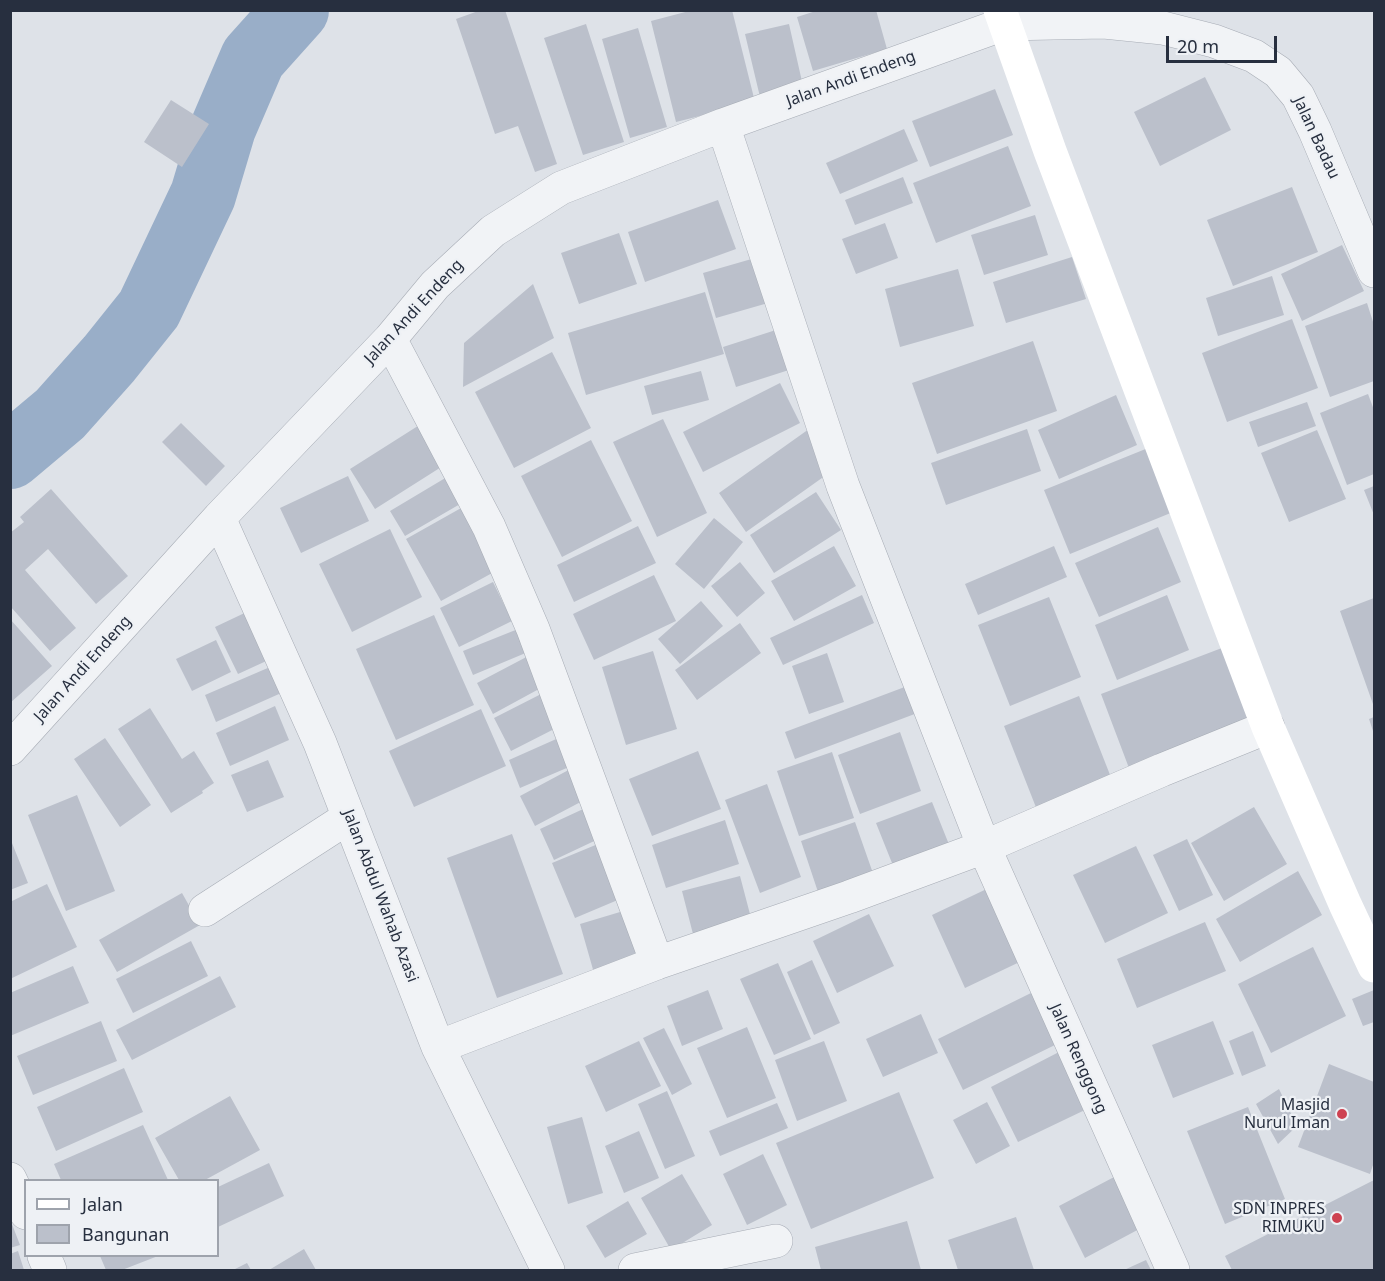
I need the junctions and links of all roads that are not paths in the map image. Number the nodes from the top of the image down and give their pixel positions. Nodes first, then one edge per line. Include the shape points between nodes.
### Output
1 (1002, 17) edge
2 (723, 125) junction
3 (1374, 271) edge
4 (390, 339) junction
5 (219, 518) junction
6 (1268, 727) junction
7 (10, 749) edge
8 (349, 817) junction
9 (984, 847) junction
10 (205, 910) dead end
11 (657, 963) junction
12 (1374, 966) edge
13 (438, 1047) junction
14 (10, 1179) edge
15 (24, 1209) edge
16 (776, 1241) dead end
17 (548, 1270) edge
18 (635, 1270) edge
19 (1173, 1270) edge

1 - 2 street, Jalan Andi Endeng
1 - 3 street, Jalan Badau via 1163,28 1215,41 1254,56 1278,72 1298,96 1315,131
1 - 6 main road
2 - 4 street, Jalan Andi Endeng via 561,188 494,231 435,285
2 - 9 street, Jalan Renggong via 843,486
4 - 5 street, Jalan Andi Endeng
4 - 11 street via 489,527 516,588
5 - 7 street, Jalan Andi Endeng
5 - 8 street, Jalan Abdul Wahab Azasi
6 - 9 street
6 - 12 main road
8 - 10 street
8 - 13 street, Jalan Abdul Wahab Azasi
9 - 11 street
9 - 19 street, Jalan Renggong
11 - 13 street
13 - 17 street, Jalan Abdul Wahab Azasi
14 - 15 street
16 - 18 street

